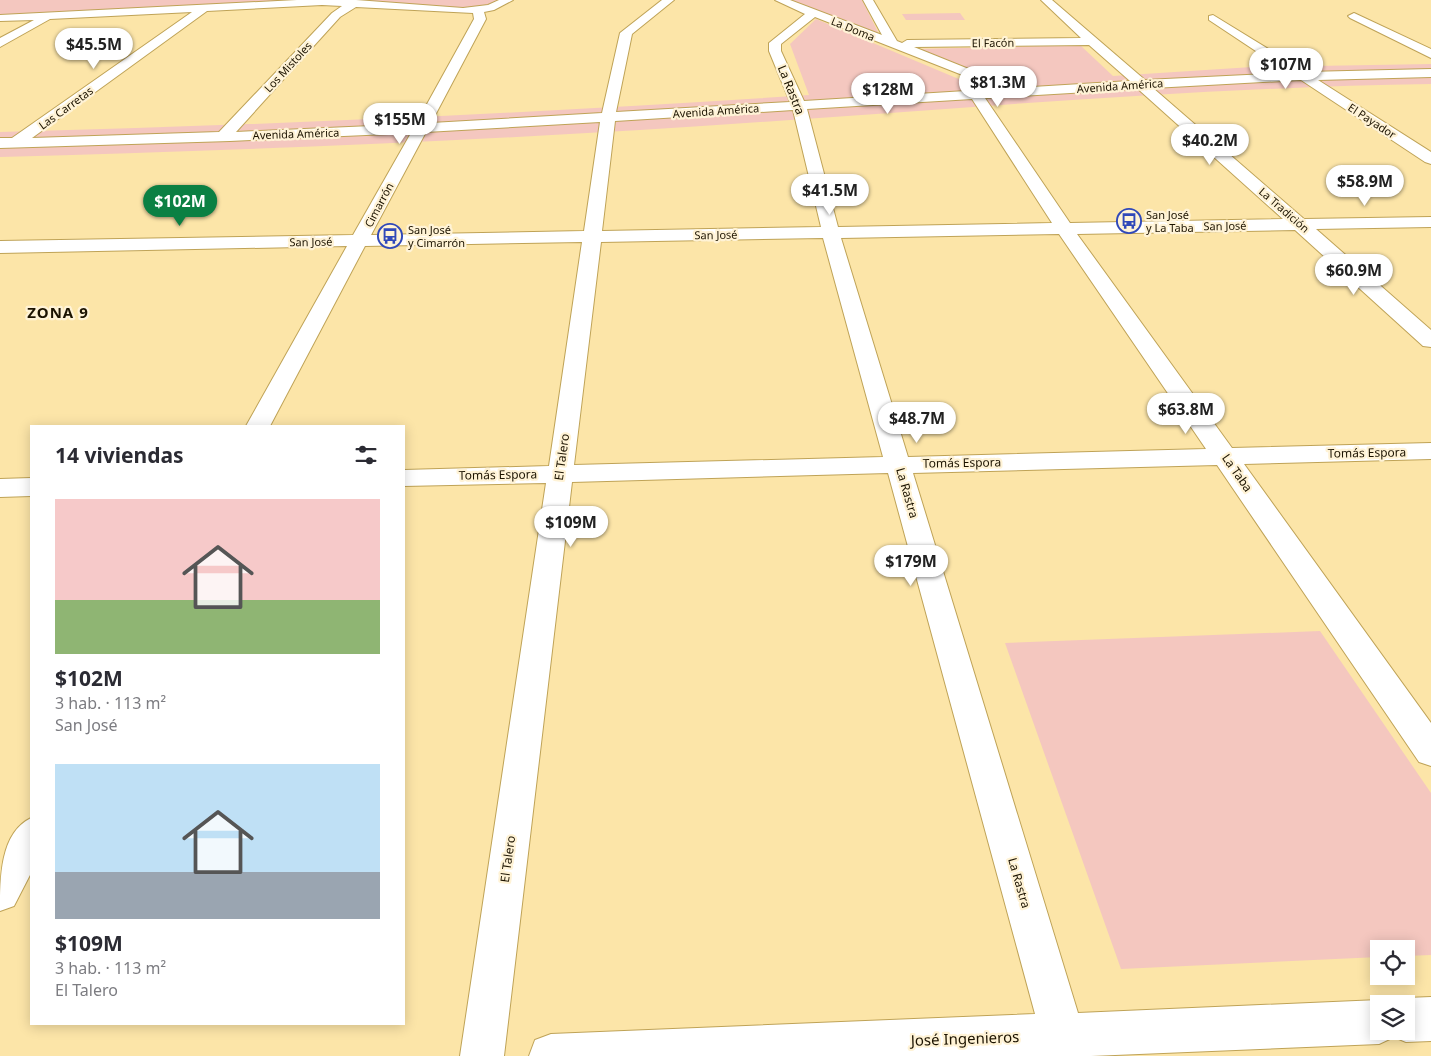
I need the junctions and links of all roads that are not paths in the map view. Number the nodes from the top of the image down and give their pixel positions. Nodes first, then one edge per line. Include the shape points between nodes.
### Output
1 (508, 0) edge
2 (669, 0) edge
3 (780, 0) edge
4 (868, 0) edge
5 (1046, 0) edge
6 (355, 3) junction
7 (204, 8) junction
8 (478, 10) junction
9 (814, 13) junction
10 (49, 16) junction
11 (1354, 16) dead end
12 (0, 18) edge
13 (1213, 18) dead end
14 (1092, 42) junction
15 (0, 43) edge
16 (893, 44) junction
17 (1431, 54) edge
18 (1431, 73) edge
19 (1302, 76) junction
20 (1140, 84) junction
21 (1019, 92) junction
22 (976, 95) junction
23 (799, 106) junction
24 (608, 118) junction
25 (419, 129) junction
26 (224, 136) junction
27 (0, 143) edge
28 (16, 143) junction
29 (0, 154) edge
30 (1431, 159) edge
31 (1431, 222) edge
32 (1301, 225) junction
33 (1065, 229) junction
34 (831, 233) junction
35 (592, 237) junction
36 (360, 241) junction
37 (0, 247) edge
38 (1431, 341) edge
39 (259, 425) edge
40 (1431, 451) edge
41 (1225, 456) junction
42 (898, 465) junction
43 (560, 474) junction
44 (405, 478) edge
45 (30, 487) edge
46 (0, 488) edge
47 (1431, 751) edge
48 (30, 838) edge
49 (0, 892) edge
50 (1431, 1019) edge
51 (1415, 1020) edge
52 (1370, 1023) edge
53 (1066, 1045) edge
54 (482, 1056) edge
55 (551, 1056) edge

1 - 8 street
2 - 24 street, El Talero via 626,33
3 - 9 street
4 - 16 street
5 - 14 street, La Tradición
6 - 7 street via 308,2
6 - 8 street via 447,11
6 - 26 street, Los Mistoles via 336,15
7 - 10 street
7 - 28 street, Las Carretas
8 - 25 street, Cimarrón via 480,19
9 - 16 street, La Doma
9 - 23 street, La Rastra via 775,43 775,51
10 - 12 street
10 - 15 street
11 - 17 street
13 - 19 street, El Payador
14 - 16 street, El Facón
14 - 20 street, La Tradición
16 - 21 street
18 - 19 street, Avenida América
19 - 20 street, Avenida América
19 - 30 street, El Payador
20 - 21 street, Avenida América
20 - 32 street, La Tradición
21 - 22 street, Avenida América
22 - 23 street, Avenida América
22 - 33 street, La Taba
23 - 24 street, Avenida América
23 - 34 street, La Rastra
24 - 25 street, Avenida América
24 - 35 street, El Talero
25 - 26 street, Avenida América
25 - 36 street, Cimarrón
26 - 28 street, Avenida América
27 - 28 street, Avenida América
28 - 29 street, Las Carretas
31 - 32 street, San José
32 - 33 street, San José
32 - 38 street, La Tradición
33 - 34 street, San José
33 - 41 street, La Taba
34 - 35 street, San José
34 - 42 street, La Rastra
35 - 36 street, San José
35 - 43 street, El Talero
36 - 37 street, San José
36 - 39 street, Cimarrón
40 - 41 street, Tomás Espora
41 - 42 street, Tomás Espora
41 - 47 street, La Taba
42 - 43 street, Tomás Espora
42 - 53 street, La Rastra
43 - 44 street, Tomás Espora
43 - 54 street, El Talero
45 - 46 street
48 - 49 street
50 - 51 street
52 - 53 street, José Ingenieros
53 - 55 street, José Ingenieros

